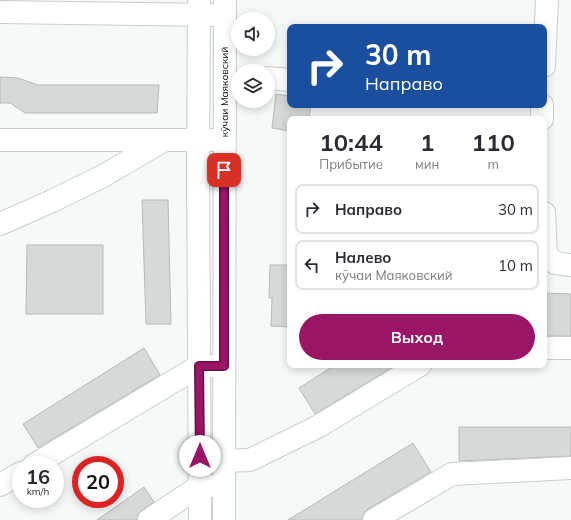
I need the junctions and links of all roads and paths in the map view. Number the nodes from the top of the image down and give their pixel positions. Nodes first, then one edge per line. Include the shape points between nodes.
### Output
1 (547, 0) edge
2 (199, 7) edge
3 (225, 8) edge
4 (0, 12) edge
5 (546, 24) edge
6 (231, 76) edge
7 (275, 79) edge
8 (287, 80) edge
9 (0, 140) edge
10 (198, 140) junction
11 (224, 140) junction
12 (164, 141) junction
13 (0, 224) edge
14 (547, 256) edge
15 (571, 265) edge
16 (547, 348) edge
17 (571, 348) edge
18 (199, 366) junction
19 (224, 366) junction
20 (415, 368) edge
21 (49, 456) edge
22 (224, 461) junction
23 (571, 468) edge
24 (12, 478) edge
25 (0, 485) edge
26 (200, 486) junction
27 (224, 486) junction
28 (149, 520) edge
29 (200, 520) edge
30 (224, 520) edge
31 (374, 520) edge

1 - 5 street
2 - 3 street
2 - 4 street
2 - 10 street
3 - 6 street, кӯчаи Маяковский
6 - 11 street, кӯчаи Маяковский
7 - 8 street
9 - 12 street
10 - 11 street
10 - 12 street
10 - 18 street
11 - 19 street, кӯчаи Маяковский
12 - 13 street via 103,176
14 - 15 street via 555,263
16 - 17 street
18 - 19 street
18 - 21 street
18 - 26 street
19 - 22 street, кӯчаи Маяковский
20 - 22 street via 313,430 250,460
22 - 27 street, кӯчаи Маяковский
23 - 31 street via 452,474
24 - 25 street
26 - 27 street
26 - 28 street
26 - 29 street
27 - 30 street, кӯчаи Маяковский

